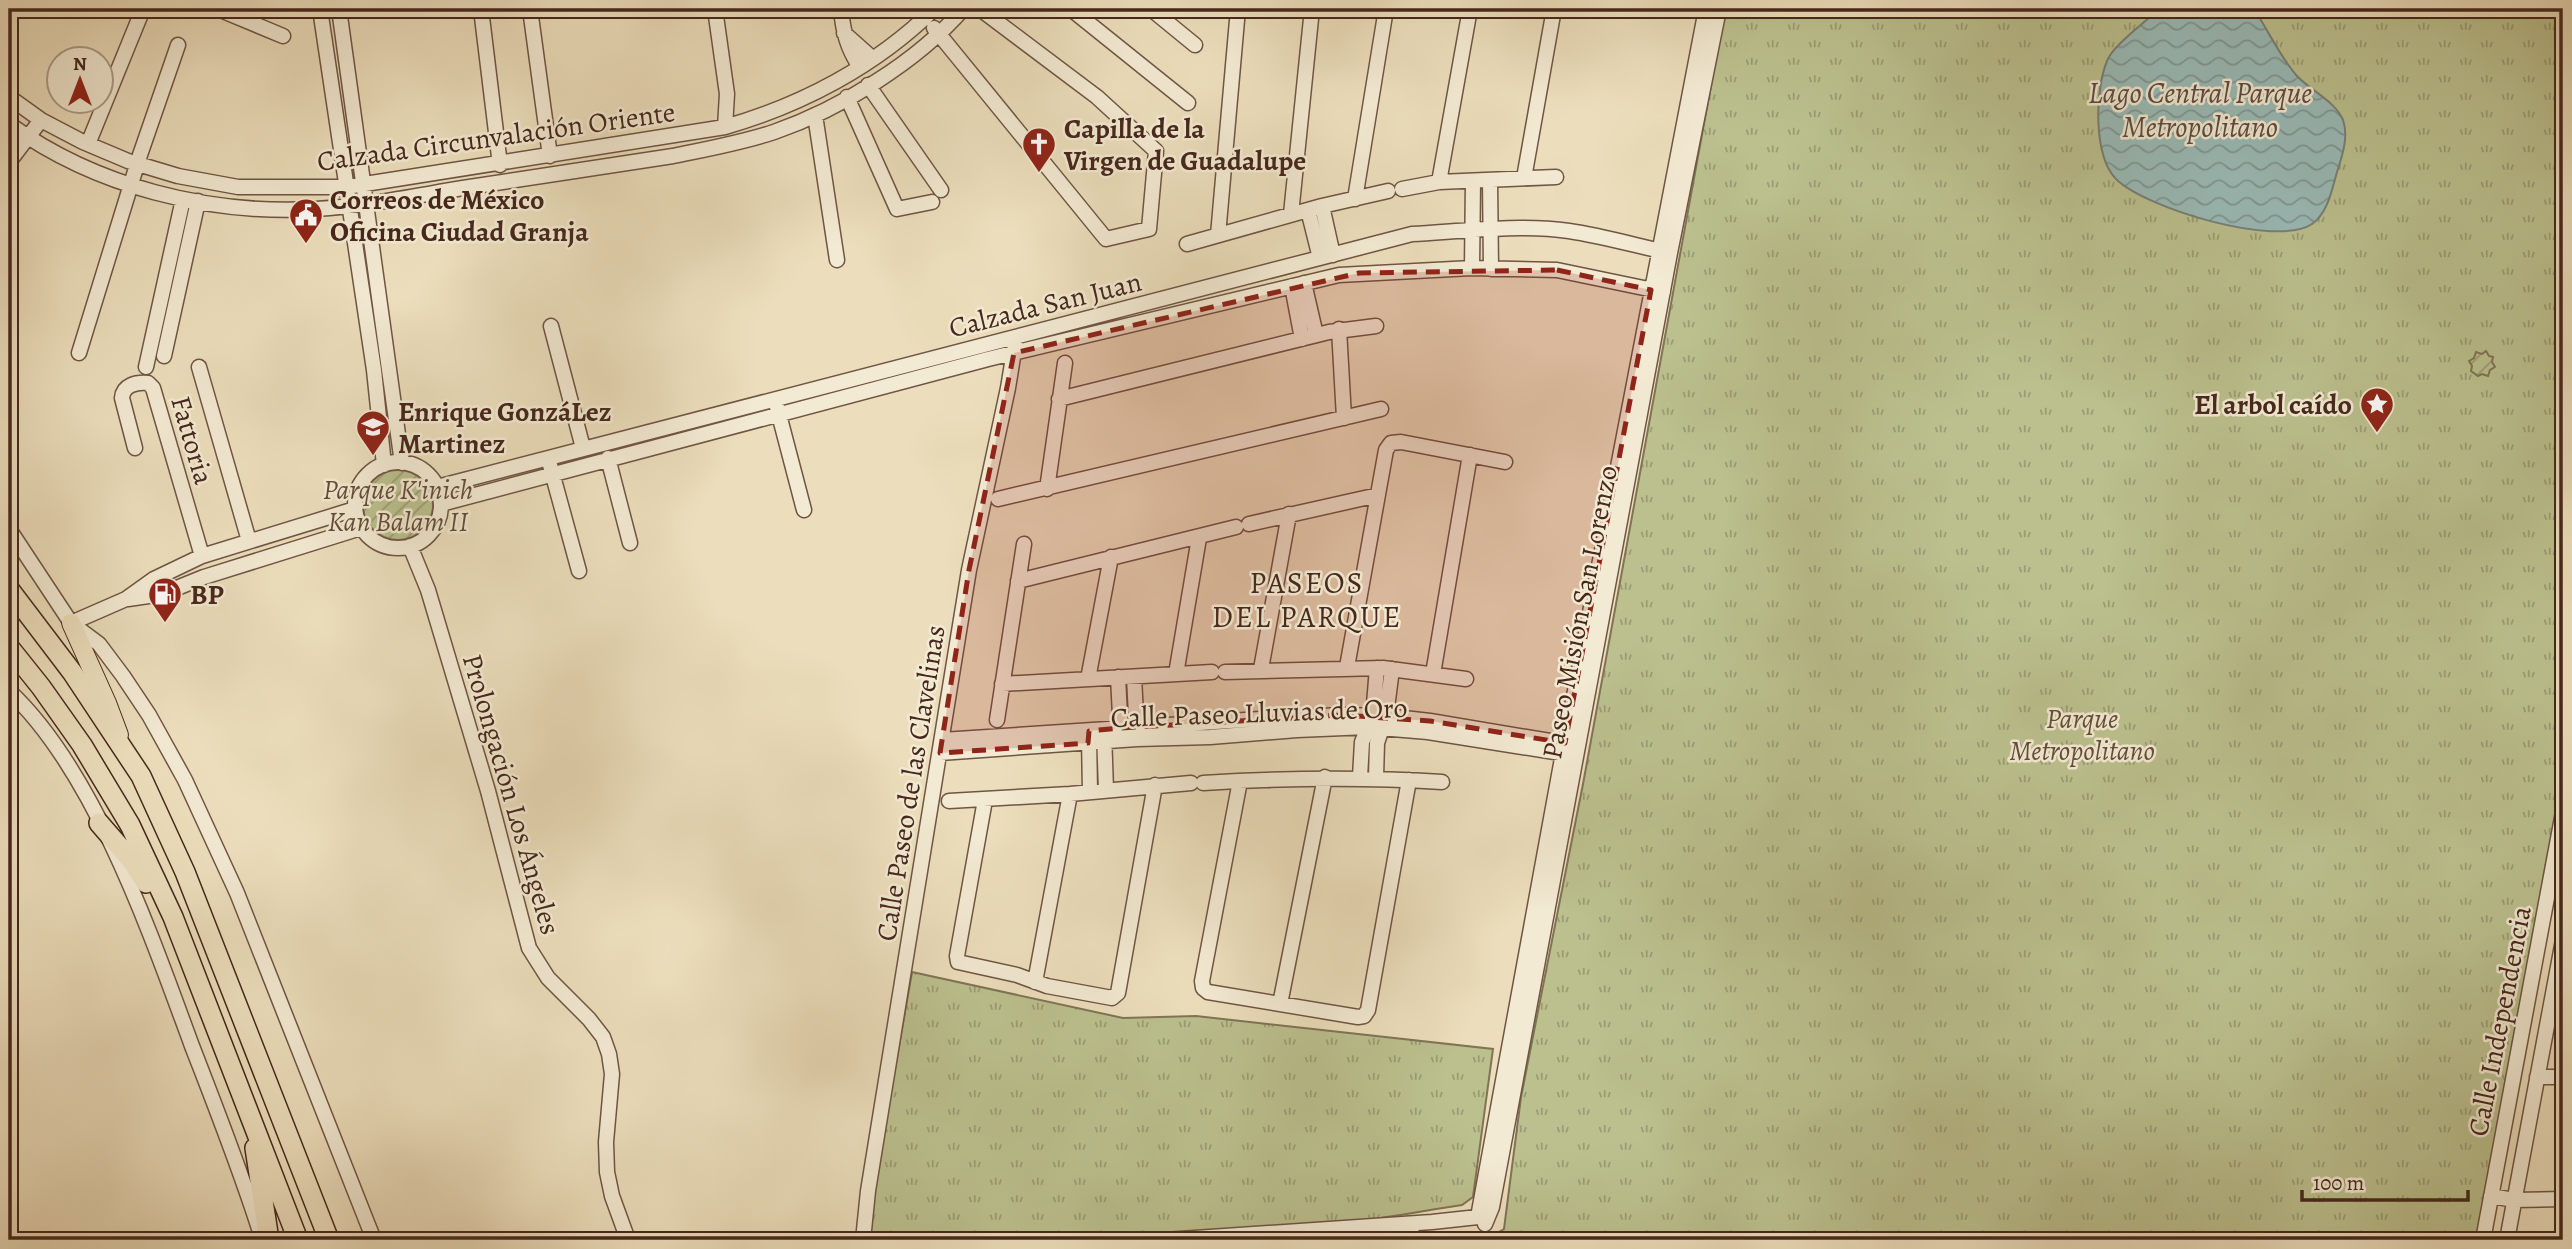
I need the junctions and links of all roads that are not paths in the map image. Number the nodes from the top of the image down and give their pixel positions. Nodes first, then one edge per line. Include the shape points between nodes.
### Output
1 (143, 9) edge
2 (218, 9) edge
3 (320, 9) edge
4 (338, 9) edge
5 (481, 9) edge
6 (530, 9) edge
7 (715, 9) edge
8 (841, 9) edge
9 (962, 9) edge
10 (980, 9) edge
11 (1070, 9) edge
12 (1151, 9) edge
13 (1238, 9) edge
14 (1312, 9) edge
15 (1386, 9) edge
16 (1471, 9) edge
17 (1554, 9) edge
18 (1706, 9) edge
19 (1719, 9) edge
20 (929, 13) edge
21 (939, 34) junction
22 (283, 36) dead end
23 (178, 45) dead end
24 (1195, 45) dead end
25 (866, 62) junction
26 (868, 86) junction
27 (9, 97) edge
28 (847, 97) junction
29 (1188, 103) dead end
30 (815, 115) junction
31 (41, 120) junction
32 (9, 124) edge
33 (731, 126) junction
34 (27, 137) junction
35 (644, 141) junction
36 (88, 144) junction
37 (550, 156) junction
38 (647, 160) junction
39 (9, 162) edge
40 (137, 164) junction
41 (500, 165) junction
42 (1556, 177) dead end
43 (1524, 178) junction
44 (1490, 180) junction
45 (1473, 181) junction
46 (1439, 182) junction
47 (130, 185) junction
48 (364, 185) junction
49 (346, 187) junction
50 (1355, 199) junction
51 (191, 200) junction
52 (367, 203) junction
53 (349, 205) junction
54 (1315, 208) junction
55 (1291, 214) junction
56 (1490, 229) junction
57 (1472, 230) junction
58 (1218, 235) junction
59 (1187, 244) dead end
60 (1356, 248) junction
61 (1664, 252) junction
62 (1326, 256) junction
63 (837, 260) dead end
64 (1472, 268) junction
65 (1491, 268) junction
66 (1359, 273) junction
67 (1298, 285) junction
68 (1196, 291) junction
69 (1657, 291) junction
70 (1201, 309) junction
71 (551, 326) dead end
72 (1376, 326) dead end
73 (1339, 330) junction
74 (1016, 337) junction
75 (1309, 337) junction
76 (79, 353) dead end
77 (1014, 354) junction
78 (164, 356) dead end
79 (1065, 363) dead end
80 (146, 367) dead end
81 (199, 367) dead end
82 (774, 399) junction
83 (1059, 400) junction
84 (1381, 409) dead end
85 (779, 414) junction
86 (1344, 418) junction
87 (135, 448) dead end
88 (583, 448) junction
89 (1470, 455) junction
90 (548, 457) junction
91 (608, 458) junction
92 (1505, 462) dead end
93 (402, 463) junction
94 (383, 465) junction
95 (553, 473) junction
96 (437, 487) junction
97 (1047, 489) junction
98 (1378, 495) junction
99 (998, 499) dead end
100 (441, 504) junction
101 (355, 509) junction
102 (804, 510) dead end
103 (1289, 514) junction
104 (361, 528) junction
105 (9, 529) edge
106 (1199, 538) junction
107 (249, 541) junction
108 (630, 543) dead end
109 (1024, 544) dead end
110 (410, 546) junction
111 (202, 556) junction
112 (1111, 557) junction
113 (579, 571) dead end
114 (1018, 581) junction
115 (9, 589) edge
116 (126, 599) junction
117 (71, 623) junction
118 (9, 646) edge
119 (1347, 667) junction
120 (1261, 669) junction
121 (1384, 669) junction
122 (1176, 674) junction
123 (1433, 674) junction
124 (1118, 677) junction
125 (1133, 677) junction
126 (1088, 679) junction
127 (1466, 679) dead end
128 (1002, 684) junction
129 (9, 691) edge
130 (997, 720) dead end
131 (1377, 722) junction
132 (1137, 733) junction
133 (1121, 734) junction
134 (1096, 736) junction
135 (941, 747) junction
136 (123, 749) junction
137 (1571, 749) junction
138 (1360, 777) junction
139 (1376, 777) junction
140 (1325, 778) junction
141 (1409, 779) junction
142 (1240, 781) junction
143 (1442, 782) dead end
144 (1155, 785) junction
145 (1106, 790) junction
146 (1090, 792) junction
147 (1070, 794) junction
148 (985, 800) junction
149 (949, 801) dead end
150 (2563, 812) edge
151 (99, 823) junction
152 (2563, 940) edge
153 (2535, 961) junction
154 (2561, 964) edge
155 (1035, 982) junction
156 (1280, 1004) junction
157 (225, 1051) junction
158 (2537, 1077) junction
159 (2563, 1077) edge
160 (251, 1119) junction
161 (2491, 1196) junction
162 (2563, 1199) edge
163 (2514, 1200) junction
164 (1481, 1221) junction
165 (263, 1240) edge
166 (269, 1240) edge
167 (298, 1240) edge
168 (329, 1240) edge
169 (374, 1240) edge
170 (628, 1240) edge
171 (863, 1240) edge
172 (1166, 1240) edge
173 (1309, 1240) edge
174 (2483, 1240) edge
175 (2507, 1240) edge

1 - 36 street
2 - 22 street
3 - 49 street
4 - 48 street
5 - 41 street
6 - 37 street
7 - 33 street
8 - 25 street via 850,52
9 - 21 street, Calzada Circunvalación Oriente
10 - 21 street via 1097,97 1156,151 1149,229 1106,239
11 - 29 street
12 - 24 street
13 - 58 street
14 - 55 street
15 - 50 street
16 - 46 street
17 - 43 street
18 - 61 street, Paseo Misión San Lorenzo
19 - 61 street, Paseo Misión San Lorenzo
20 - 21 street
20 - 25 street, Calzada Circunvalación Oriente
21 - 26 street, Calzada Circunvalación Oriente
23 - 40 street
25 - 33 street, Calzada Circunvalación Oriente via 805,99
26 - 28 street, Calzada Circunvalación Oriente
26 - 28 street via 936,196 897,209
27 - 31 street, Calzada Circunvalación Oriente
28 - 30 street, Calzada Circunvalación Oriente
30 - 38 street, Calzada Circunvalación Oriente via 729,145
30 - 63 street
31 - 34 street
31 - 36 street, Calzada Circunvalación Oriente
32 - 34 street, Calzada Circunvalación Oriente
33 - 35 street, Calzada Circunvalación Oriente
34 - 39 street
34 - 47 street, Calzada Circunvalación Oriente
35 - 37 street, Calzada Circunvalación Oriente
35 - 38 street
36 - 40 street, Calzada Circunvalación Oriente
37 - 41 street, Calzada Circunvalación Oriente
38 - 52 street, Calzada Circunvalación Oriente
40 - 47 street
40 - 49 street, Calzada Circunvalación Oriente via 238,187
41 - 48 street, Calzada Circunvalación Oriente
42 - 43 street
43 - 44 street
44 - 45 street
44 - 56 street
45 - 46 street
45 - 57 street
46 - 50 street
47 - 51 street, Calzada Circunvalación Oriente
47 - 76 street
48 - 49 street, Calzada Circunvalación Oriente
48 - 52 street
49 - 53 street
50 - 54 street
51 - 53 street, Calzada Circunvalación Oriente via 237,208
51 - 78 street
51 - 80 street
52 - 53 street, Calzada Circunvalación Oriente
52 - 93 street
53 - 94 street
54 - 55 street
54 - 62 street
55 - 58 street
56 - 57 street, Calzada San Juan
56 - 61 street, Calzada San Juan via 1570,231
56 - 65 street
57 - 60 street, Calzada San Juan via 1412,234
57 - 64 street
58 - 59 street
60 - 62 street, Calzada San Juan
60 - 66 street
61 - 69 street, Paseo Misión San Lorenzo
62 - 68 street, Calzada San Juan
64 - 65 street, Calzada San Juan
64 - 66 street, Calzada San Juan
65 - 69 street, Calzada San Juan via 1557,270
66 - 67 street, Calzada San Juan
67 - 70 street, Calzada San Juan
67 - 75 street
68 - 70 street
68 - 74 street, Calzada San Juan
69 - 137 street, Paseo Misión San Lorenzo
70 - 77 street, Calzada San Juan
71 - 88 street
72 - 73 street
73 - 75 street
73 - 86 street
74 - 77 street, Calle Paseo de las Clavelinas
74 - 82 street, Calzada San Juan
75 - 83 street
77 - 85 street, Calzada San Juan
77 - 135 street, Calle Paseo de las Clavelinas via 970,570
79 - 83 street
81 - 107 street
82 - 85 street
82 - 88 street, Calzada San Juan
83 - 97 street
84 - 86 street
85 - 91 street, Calzada San Juan
85 - 102 street
86 - 97 street
87 - 111 street, Fattoria via 122,391 148,383
88 - 90 street, Calzada San Juan
89 - 92 street
89 - 98 street via 1391,443
89 - 123 street
90 - 95 street
90 - 96 street, Calzada San Juan
91 - 95 street, Calzada San Juan
91 - 108 street
93 - 94 street
93 - 96 street via 419,468
94 - 101 street via 362,482
95 - 100 street, Calzada San Juan
95 - 113 street
96 - 100 street
97 - 99 street
98 - 103 street
98 - 119 street
100 - 110 street via 433,530
101 - 104 street
101 - 107 street
103 - 106 street
103 - 120 street
104 - 110 street via 377,543
104 - 116 street via 162,594
105 - 117 street
106 - 112 street
106 - 122 street
107 - 111 street
109 - 114 street
110 - 170 street, Prolongación Los Ángeles via 428,590 476,751 529,948 548,978 603,1037 609,1054 607,1172
111 - 116 street via 154,579
112 - 114 street
112 - 126 street
114 - 128 street
115 - 136 highway
116 - 117 street
117 - 136 main road
117 - 169 street via 100,644 123,676 201,814
118 - 157 highway via 82,745 130,825 173,918
119 - 120 street
119 - 121 street
120 - 122 street
121 - 123 street
121 - 131 street
122 - 125 street
123 - 127 street
124 - 125 street
124 - 126 street
124 - 133 street
125 - 132 street
126 - 128 street
128 - 130 street
129 - 151 street via 44,730
131 - 132 street, Calle Paseo Lluvias de Oro via 1260,719
131 - 137 street, Calle Paseo Lluvias de Oro
131 - 138 street via 1362,742
131 - 139 street
132 - 133 street, Calle Paseo Lluvias de Oro
133 - 134 street, Calle Paseo Lluvias de Oro
134 - 135 street, Calle Paseo Lluvias de Oro
134 - 145 street
134 - 146 street
135 - 171 street, Calle Paseo de las Clavelinas
136 - 168 highway via 141,776 185,872
137 - 164 street, Paseo Misión San Lorenzo via 1492,1207
138 - 139 street
138 - 140 street
139 - 141 street
140 - 142 street
140 - 156 street
141 - 143 street
141 - 156 street via 1368,1010 1357,1017
142 - 144 street
142 - 156 street via 1203,988
144 - 145 street
144 - 155 street via 1118,993 1105,998
145 - 146 street
146 - 147 street
147 - 148 street
147 - 155 street
148 - 149 street
148 - 155 street via 958,962
150 - 153 street, Calle Independencia
151 - 157 highway via 142,876 204,1023
151 - 165 street via 166,974
152 - 154 street, Calle Independencia
153 - 154 street
153 - 161 street, Calle Independencia
154 - 158 street, Calle Independencia
157 - 160 highway
158 - 159 street
158 - 163 street, Calle Independencia
160 - 166 highway
160 - 167 highway
161 - 163 street
161 - 174 street, Calle Independencia
162 - 163 street
163 - 175 street, Calle Independencia
164 - 172 street
164 - 173 street via 1475,1228

